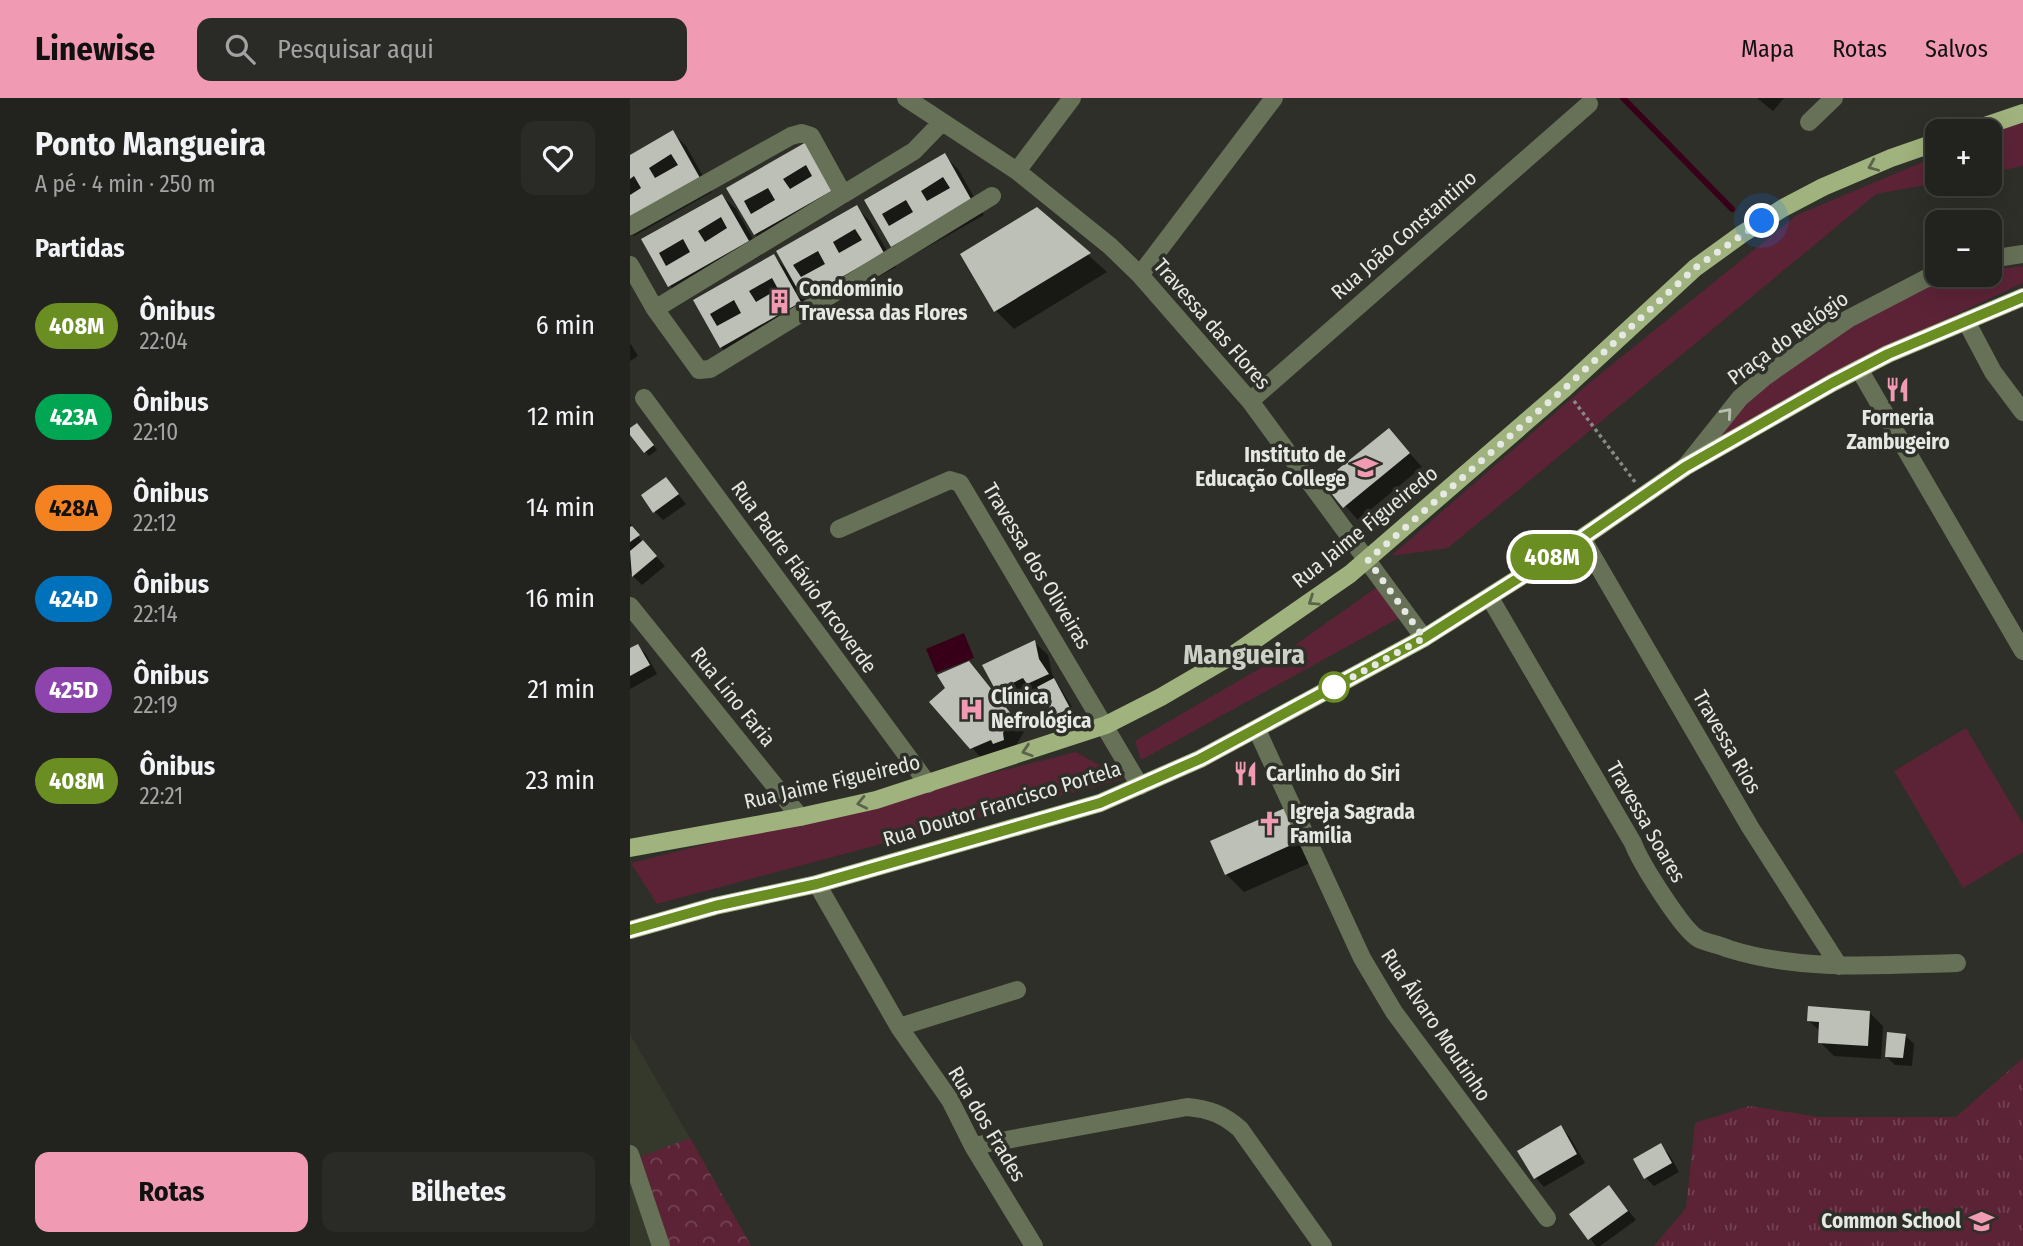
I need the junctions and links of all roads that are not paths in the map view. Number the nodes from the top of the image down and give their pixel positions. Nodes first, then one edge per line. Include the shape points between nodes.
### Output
1 (906, 98) edge
2 (1072, 98) edge
3 (1275, 98) edge
4 (1833, 98) edge
5 (1588, 104) dead end
6 (2023, 113) edge
7 (2002, 120) edge
8 (942, 122) junction
9 (1809, 122) dead end
10 (1925, 146) edge
11 (1017, 171) junction
12 (843, 194) junction
13 (992, 196) dead end
14 (630, 226) edge
15 (2023, 254) edge
16 (2002, 258) edge
17 (630, 265) edge
18 (1140, 275) junction
19 (1925, 280) edge
20 (2023, 297) edge
21 (655, 309) junction
22 (1966, 321) junction
23 (1859, 369) junction
24 (644, 398) dead end
25 (1250, 401) junction
26 (2023, 412) edge
27 (1685, 467) junction
28 (839, 528) dead end
29 (1582, 538) junction
30 (1368, 560) junction
31 (1490, 598) junction
32 (630, 606) edge
33 (1424, 638) junction
34 (2023, 651) edge
35 (1106, 725) junction
36 (1257, 730) junction
37 (928, 783) junction
38 (1140, 786) junction
39 (800, 817) junction
40 (630, 848) edge
41 (817, 884) junction
42 (630, 930) edge
43 (1957, 963) dead end
44 (1839, 966) junction
45 (1017, 990) dead end
46 (899, 1027) junction
47 (974, 1146) junction
48 (630, 1154) edge
49 (1547, 1218) dead end
50 (661, 1246) edge
51 (1034, 1246) edge
52 (1323, 1246) edge

1 - 8 street, Travessa das Flores
2 - 11 street
3 - 18 street
4 - 9 street
5 - 25 street, Rua João Constantino
6 - 7 main road
8 - 11 street, Travessa das Flores
8 - 12 street via 914,151
10 -> 30 main road, Rua Jaime Figueiredo via 1783,208 1695,268
11 - 18 street, Travessa das Flores
12 - 14 street via 811,136 802,133
12 - 21 street
13 - 21 street via 710,369 699,370
15 - 16 street
17 - 21 street
18 - 25 street, Travessa das Flores
27 -> 19 street, Praça do Relógio via 1740,398 1766,376 1848,319
20 - 22 main road, Rua Doutor Francisco Portela
22 - 23 main road, Rua Doutor Francisco Portela
22 - 26 street via 1993,372
23 - 27 main road, Rua Doutor Francisco Portela
23 - 34 street
24 - 37 street, Rua Padre Flávio Arcoverde
25 - 30 street, Travessa das Flores
27 - 29 main road, Rua Doutor Francisco Portela
28 - 35 street, Travessa dos Oliveiras via 950,480 960,483
29 - 31 main road, Rua Doutor Francisco Portela
29 - 44 street, Travessa Rios via 1750,827
30 - 33 street, Travessa das Flores
30 -> 35 main road, Rua Jaime Figueiredo via 1233,655
31 - 33 main road, Rua Doutor Francisco Portela
31 - 44 street, Travessa Soares via 1633,843 1639,861 1697,938 1759,958
32 - 39 street, Rua Lino Faria
33 - 36 main road, Rua Doutor Francisco Portela
35 -> 37 main road, Rua Jaime Figueiredo
35 - 38 street, Travessa dos Oliveiras
36 - 38 main road, Rua Doutor Francisco Portela
36 - 49 street, Rua Álvaro Moutinho via 1362,958 1388,1002
37 -> 39 main road, Rua Jaime Figueiredo
38 - 41 main road, Rua Doutor Francisco Portela via 1100,803
39 - 40 main road, Rua Jaime Figueiredo
41 - 42 main road, Rua Doutor Francisco Portela
41 - 46 street, Rua dos Frades
43 - 44 street, Travessa Soares
45 - 46 street
46 - 47 street, Rua dos Frades via 950,1100
47 - 51 street, Rua dos Frades
47 - 52 street via 1187,1107 1208,1109 1240,1129
48 - 50 street

